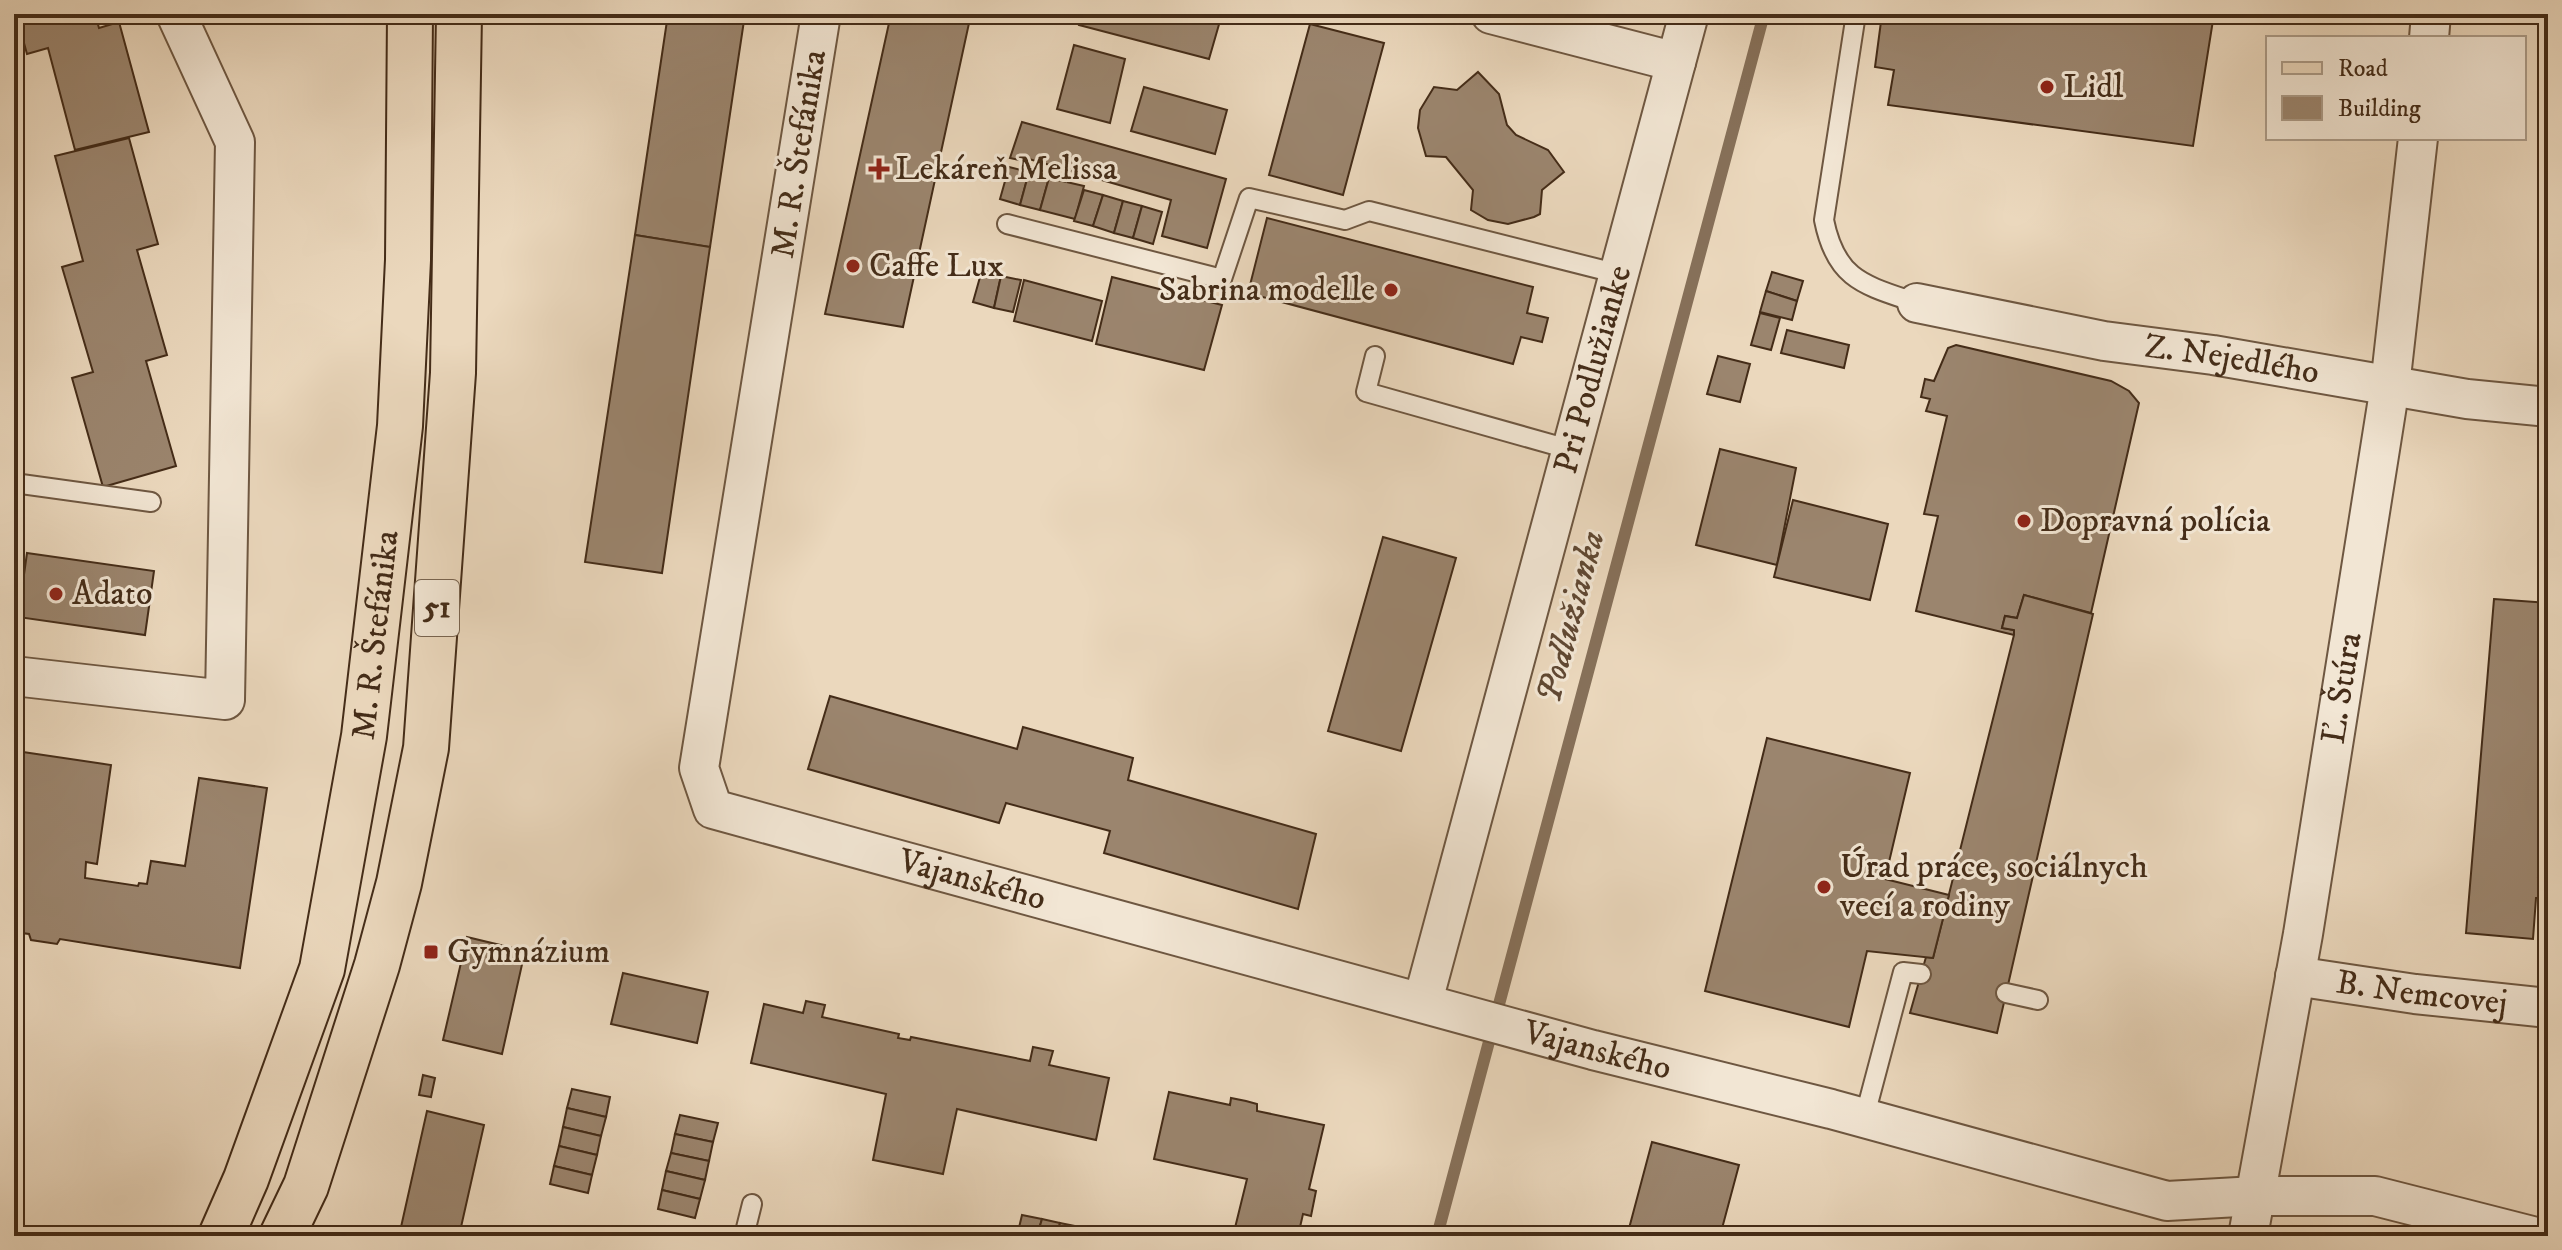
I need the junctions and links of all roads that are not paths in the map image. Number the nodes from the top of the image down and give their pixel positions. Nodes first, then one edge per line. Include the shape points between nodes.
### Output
1 (176, 14) edge
2 (410, 14) edge
3 (459, 14) edge
4 (821, 14) edge
5 (1491, 14) edge
6 (1689, 14) edge
7 (1856, 14) edge
8 (2431, 14) edge
9 (2429, 36) edge
10 (1676, 62) junction
11 (2418, 140) edge
12 (1007, 224) dead end
13 (1619, 274) junction
14 (1917, 303) joint
15 (1375, 356) dead end
16 (2390, 386) junction
17 (2548, 407) edge
18 (1572, 450) junction
19 (14, 483) edge
20 (151, 502) dead end
21 (14, 676) edge
22 (699, 768) joint
23 (1921, 974) dead end
24 (2295, 976) junction
25 (2006, 993) dead end
26 (2038, 1000) dead end
27 (1440, 1006) junction
28 (2548, 1008) edge
29 (1864, 1119) junction
30 (306, 1186) junction
31 (2256, 1196) junction
32 (752, 1204) dead end
33 (221, 1236) edge
34 (282, 1236) edge
35 (301, 1236) edge
36 (744, 1236) edge
37 (2248, 1236) edge
38 (2532, 1236) edge

1 - 21 street via 235,142 225,700
2 - 33 main road, M. R. Štefánika / 51 via 400,426 364,736 322,969
3 - 30 main road, M. R. Štefánika / 51 via 453,373 426,748 377,965
4 - 22 street, M. R. Štefánika
5 - 10 street
6 - 10 street, Pri Podlužianke
7 - 14 lane via 1824,220 1829,246 1841,268 1864,285
8 - 9 street
10 - 13 street, Pri Podlužianke
11 - 16 street, Ľ. Štúra
12 - 13 lane via 1222,279 1249,198 1345,220 1369,211
13 - 18 street, Pri Podlužianke
14 - 16 street, Z. Nejedlého via 2104,341
15 - 18 lane via 1366,392
16 - 17 street, Z. Nejedlého
16 - 24 street, Ľ. Štúra
18 - 27 street, Pri Podlužianke
19 - 20 lane
22 - 27 street, Vajanského via 713,809
23 - 29 lane via 1903,972
24 - 28 street, B. Nemcovej
24 - 31 street, Ľ. Štúra
25 - 26 lane
27 - 29 street, Vajanského
29 - 31 street, Vajanského via 2167,1201
30 - 34 main road, M. R. Štefánika / 51
30 - 35 street, M. R. Štefánika
31 - 37 street, Ľ. Štúra
31 - 38 street, Vajanského via 2375,1196
32 - 36 lane

